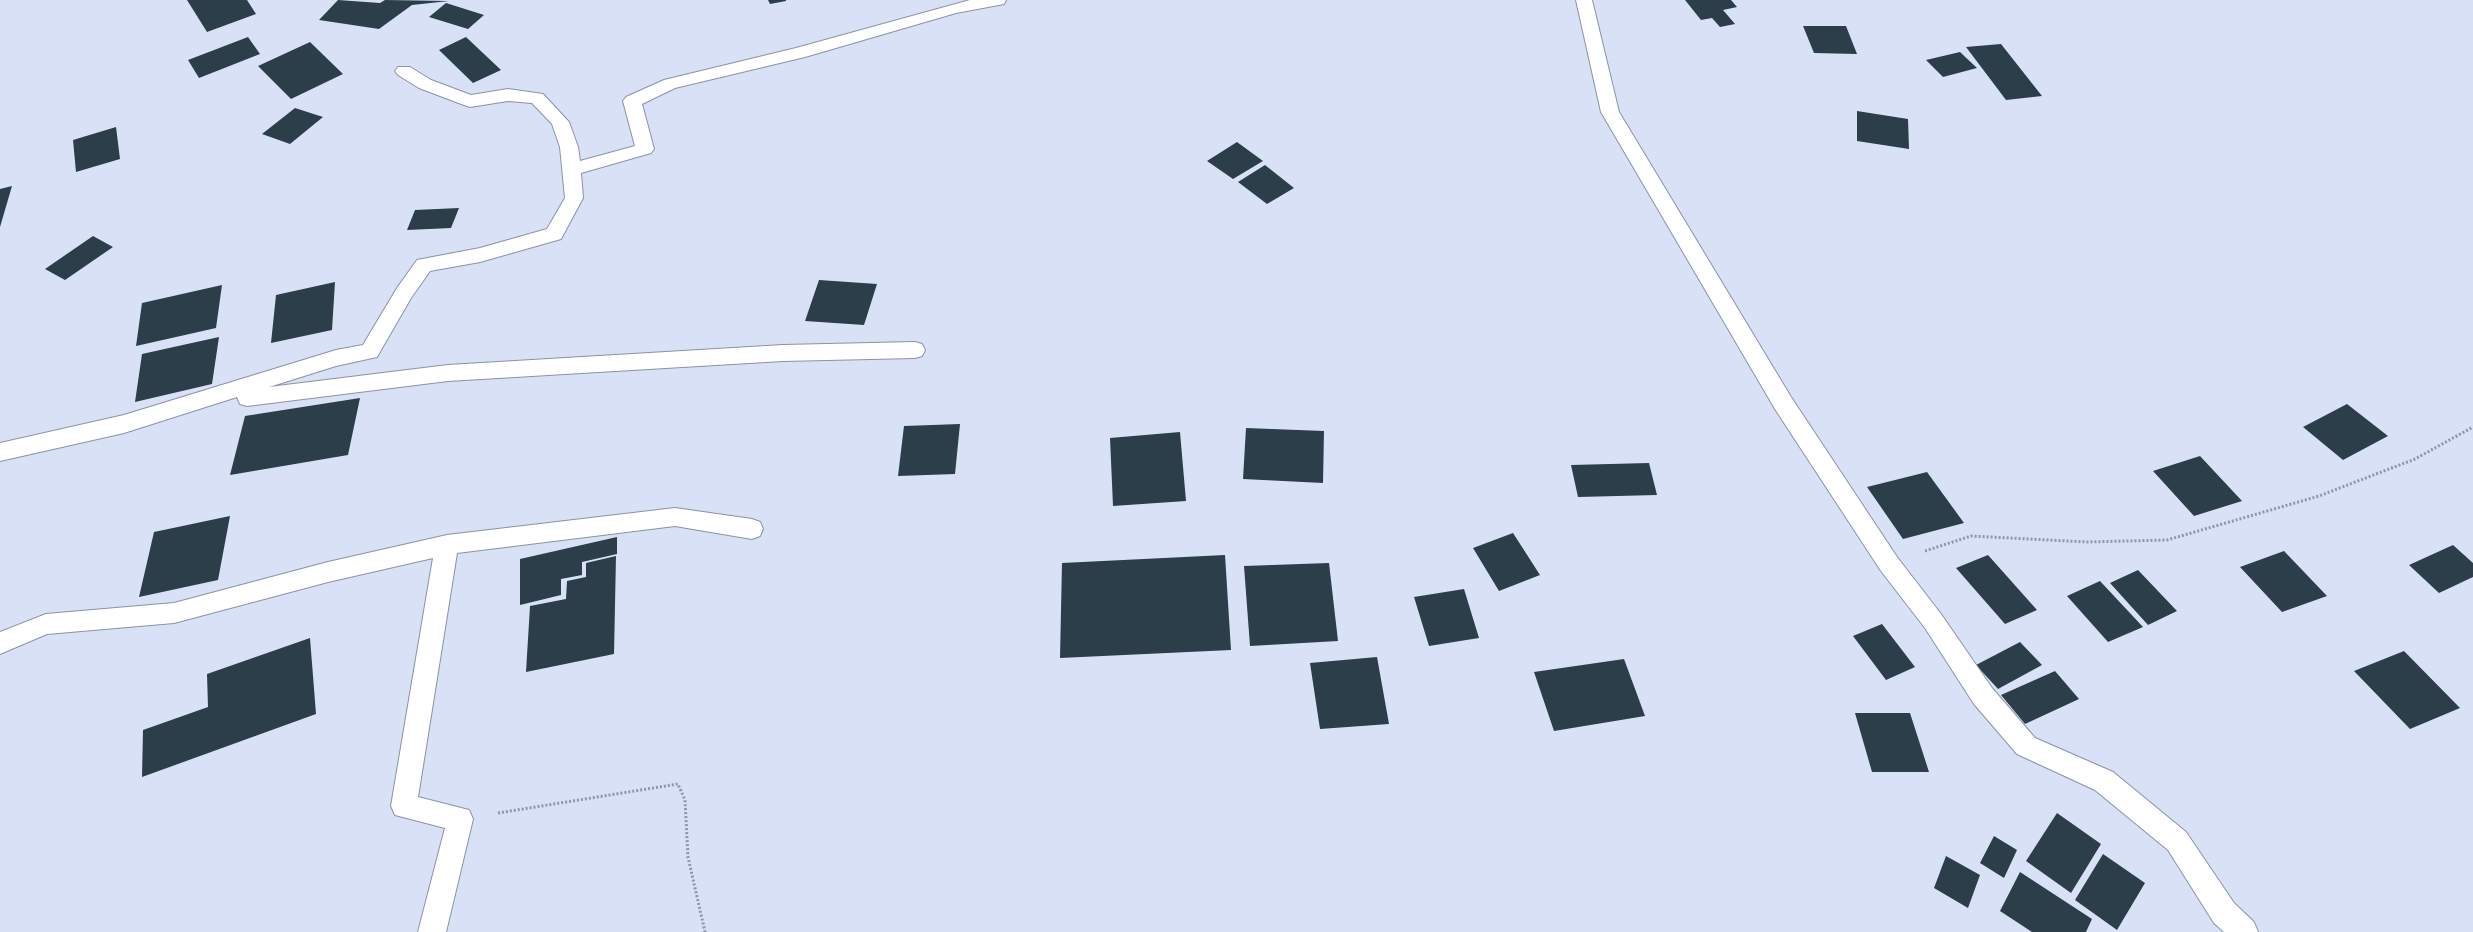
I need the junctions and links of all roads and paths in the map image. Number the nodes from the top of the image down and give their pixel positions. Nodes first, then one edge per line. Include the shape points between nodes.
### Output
1 (998, 0) edge
2 (1584, 0) edge
3 (404, 71) dead end
4 (571, 170) junction
5 (915, 350) dead end
6 (186, 405) junction
7 (2473, 427) edge
8 (0, 452) edge
9 (752, 529) dead end
10 (447, 545) junction
11 (1889, 564) junction
12 (0, 643) edge
13 (460, 819) junction
14 (432, 932) edge
15 (705, 932) edge
16 (2244, 932) edge

1 - 4 street via 954,8 799,53 670,84 632,101 645,149
2 - 11 street via 1610,112 1783,403
3 - 4 street via 425,84 470,101 508,95 537,98 560,122 569,147
4 - 6 street via 574,198 554,234 480,255 424,265 404,293 370,351 336,358
5 - 6 street via 783,353 448,373
6 - 8 street via 124,424
7 - 11 path via 2415,459 2319,496 2167,540 2086,542 1971,536
9 - 10 street via 675,517
10 - 12 street via 328,572 174,613 46,624
10 - 13 street via 404,806
11 - 16 street via 1933,621 1983,696 2026,746 2104,781 2177,841 2224,913
13 - 14 street
13 - 15 path via 678,784 685,800 688,858

